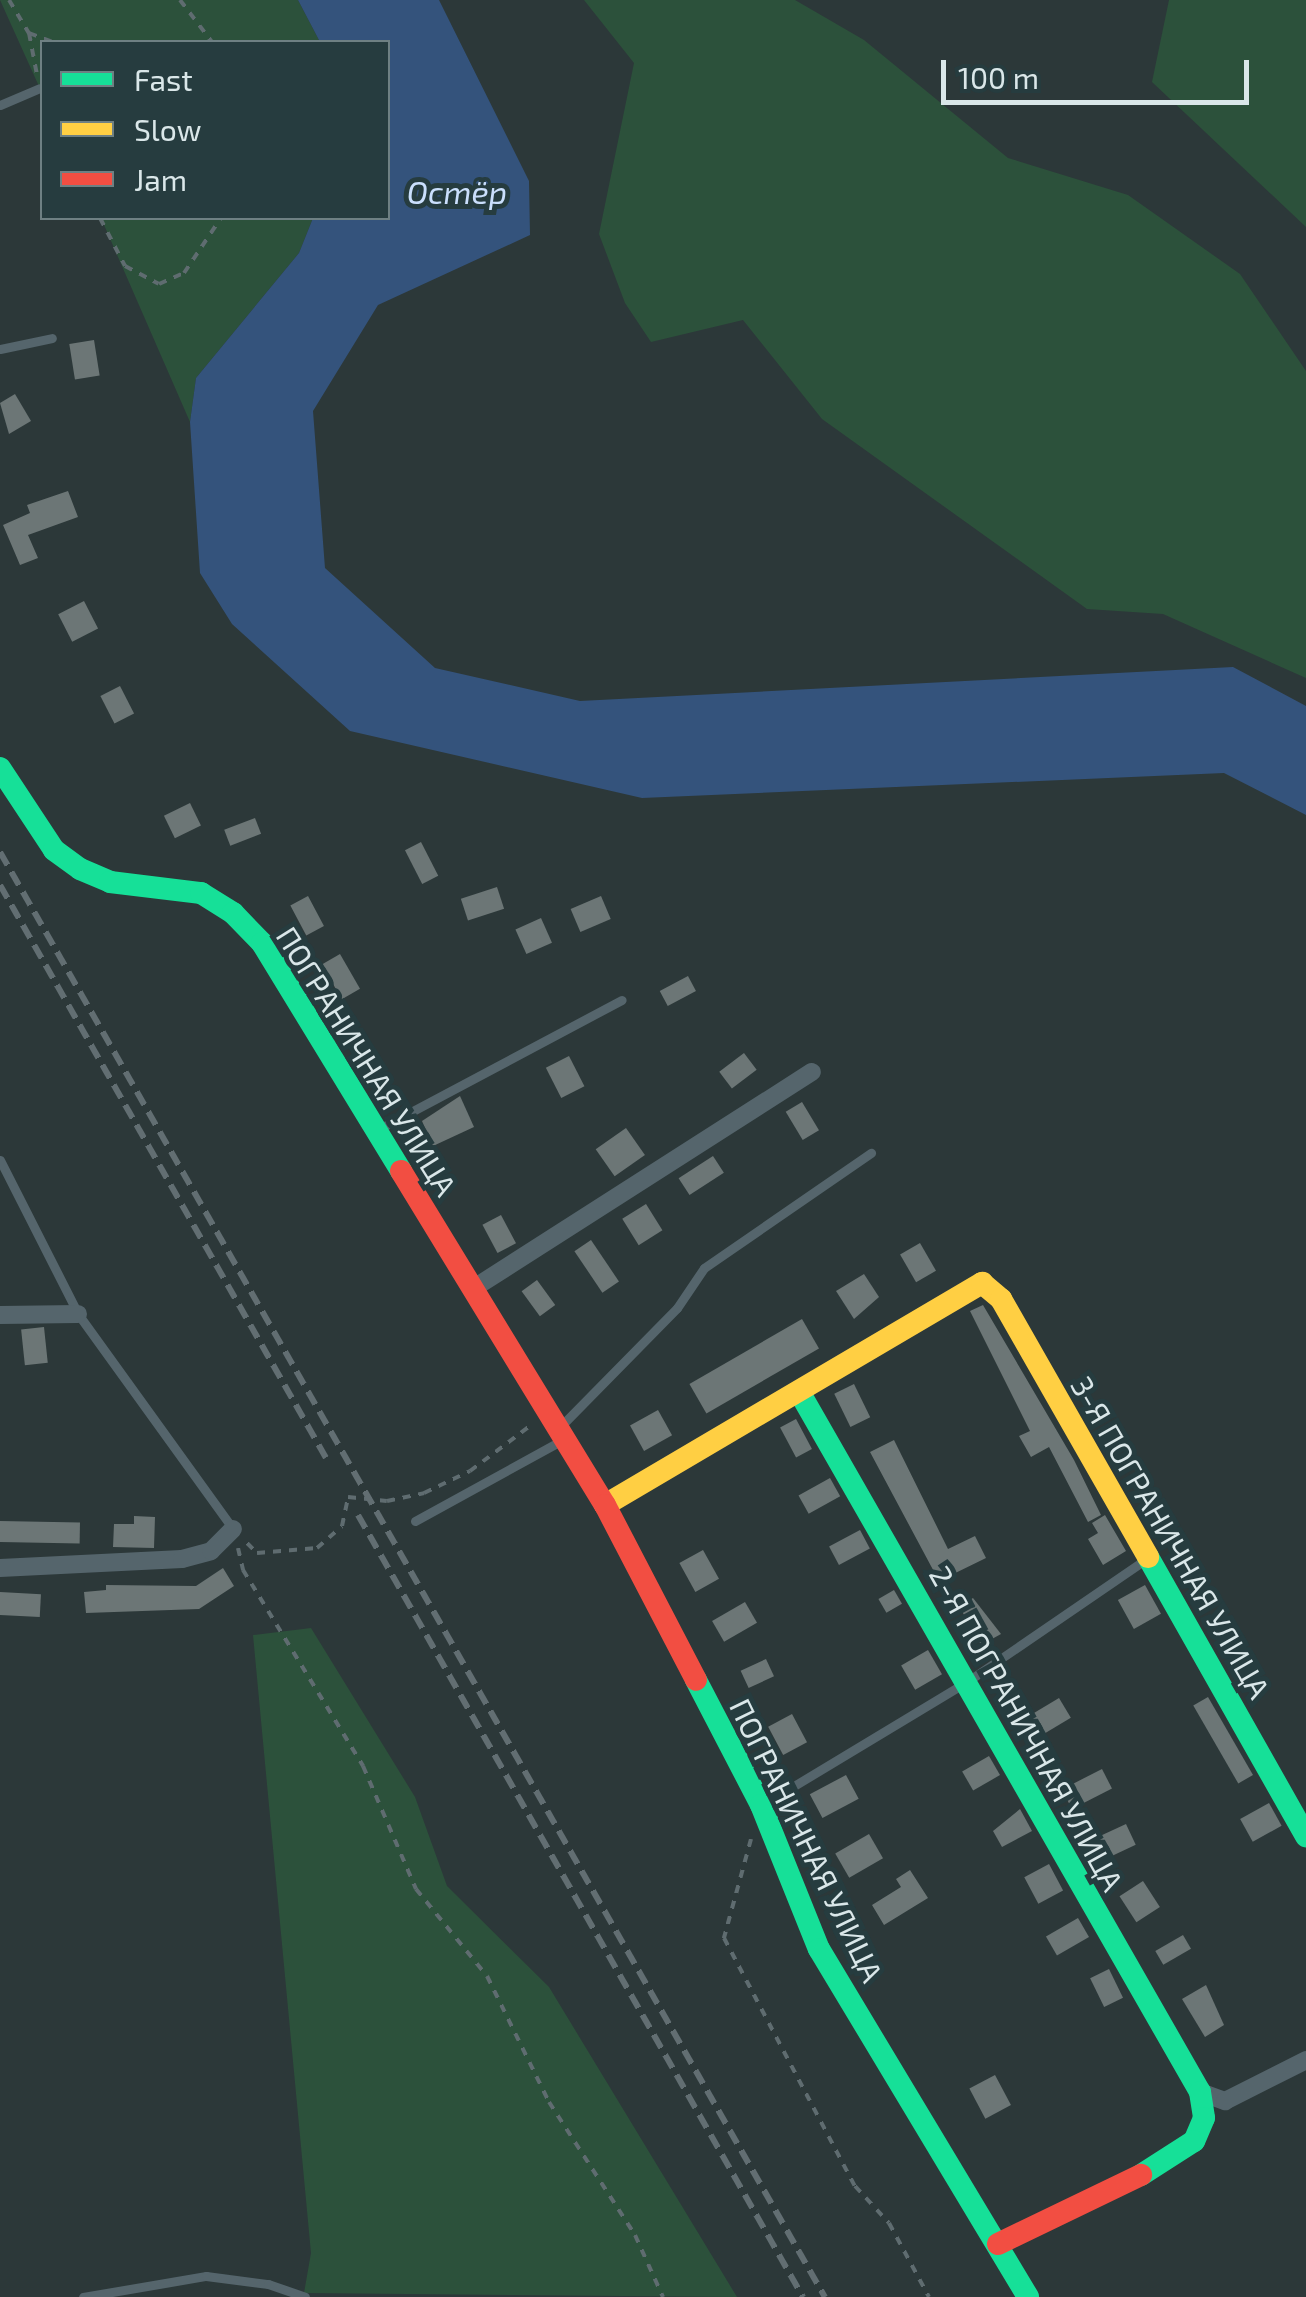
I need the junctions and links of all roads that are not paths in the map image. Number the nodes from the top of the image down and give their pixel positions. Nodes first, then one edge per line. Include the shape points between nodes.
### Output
1 (40, 88) road end
2 (0, 105) edge
3 (52, 338) dead end
4 (0, 348) edge
5 (0, 768) edge
6 (622, 1000) dead end
7 (812, 1072) dead end
8 (374, 1131) junction
9 (871, 1154) dead end
10 (0, 1160) edge
11 (474, 1288) junction
12 (78, 1314) junction
13 (0, 1315) edge
14 (800, 1394) junction
15 (552, 1422) junction
16 (605, 1505) junction
17 (414, 1521) dead end
18 (233, 1529) joint
19 (1148, 1558) junction
20 (0, 1568) edge
21 (968, 1680) junction
22 (761, 1806) junction
23 (1306, 1836) edge
24 (1306, 2060) edge
25 (1200, 2092) junction
26 (998, 2244) junction
27 (83, 2297) edge
28 (304, 2297) edge
29 (1028, 2297) edge

1 - 2 lane
3 - 4 lane
5 - 8 street, ПОГРАНИЧНАЯ УЛИЦА via 54,850 80,869 110,882 200,893 233,912 262,943
6 - 8 lane
7 - 11 street
8 - 11 street, ПОГРАНИЧНАЯ УЛИЦА
9 - 15 lane via 704,1268 677,1308
10 - 12 lane
11 - 15 street, ПОГРАНИЧНАЯ УЛИЦА
12 - 13 street
12 - 18 lane
14 - 16 street
14 - 19 street, 3-Я ПОГРАНИЧНАЯ УЛИЦА via 982,1283 1002,1299
14 - 21 street, 2-Я ПОГРАНИЧНАЯ УЛИЦА
15 - 16 street, ПОГРАНИЧНАЯ УЛИЦА
15 - 17 lane via 557,1443
16 - 22 street, ПОГРАНИЧНАЯ УЛИЦА
18 - 20 street via 212,1552 182,1559
19 - 21 lane
19 - 23 street, 3-Я ПОГРАНИЧНАЯ УЛИЦА
21 - 22 lane
21 - 25 street, 2-Я ПОГРАНИЧНАЯ УЛИЦА
22 - 26 street, ПОГРАНИЧНАЯ УЛИЦА via 819,1949
24 - 25 street via 1225,2101 1204,2099
25 - 26 street via 1204,2118 1194,2141 1158,2167
26 - 29 street, ПОГРАНИЧНАЯ УЛИЦА
27 - 28 lane via 206,2276 268,2284

